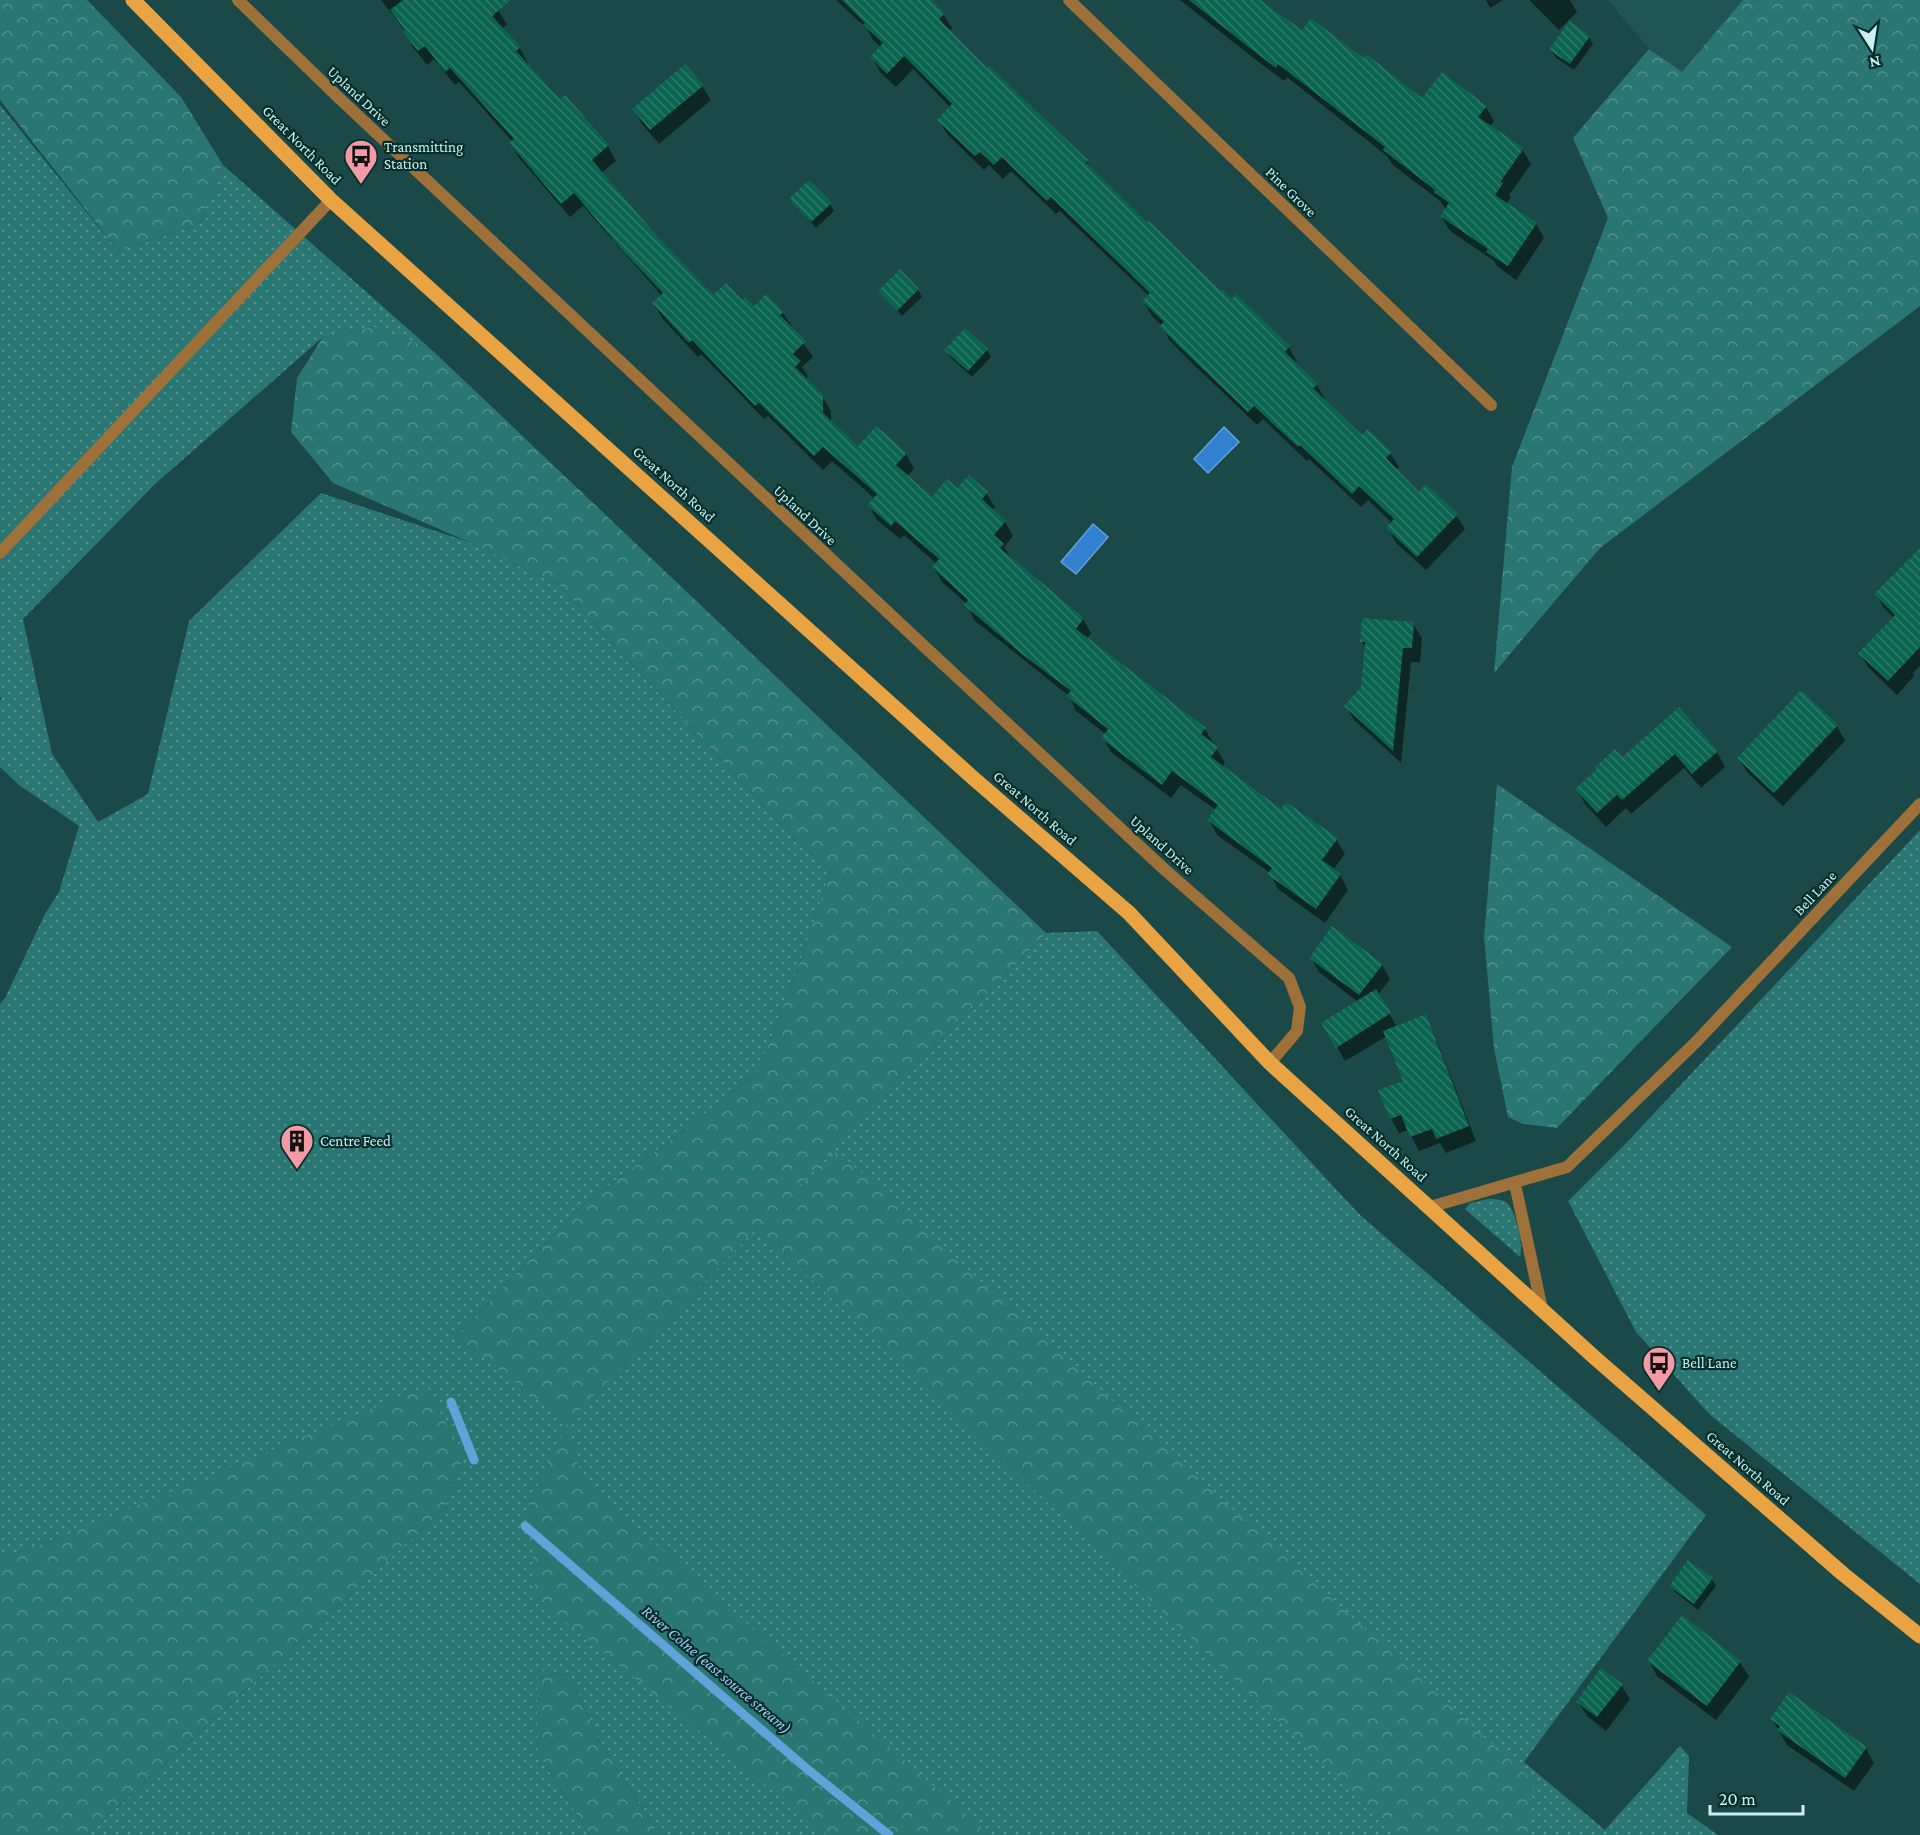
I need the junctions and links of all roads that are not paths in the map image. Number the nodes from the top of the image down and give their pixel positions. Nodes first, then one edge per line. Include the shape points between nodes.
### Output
1 (133, 0) edge
2 (238, 0) edge
3 (1069, 0) edge
4 (331, 200) junction
5 (1491, 405) dead end
6 (0, 554) edge
7 (1920, 804) edge
8 (1270, 1063) junction
9 (1515, 1184) junction
10 (1430, 1207) junction
11 (1542, 1309) junction
12 (1920, 1635) edge

1 - 4 main road, Great North Road
2 - 8 street, Upland Drive via 1164,869 1290,978 1299,1007 1297,1031
3 - 5 street, Pine Grove
4 - 6 street
4 - 8 main road, Great North Road via 963,769 1129,913
7 - 9 street, Bell Lane via 1696,1041 1567,1167
8 - 10 main road, Great North Road
9 - 10 street, Bell Lane
9 - 11 street
10 - 11 main road, Great North Road
11 - 12 main road, Great North Road via 1844,1574

